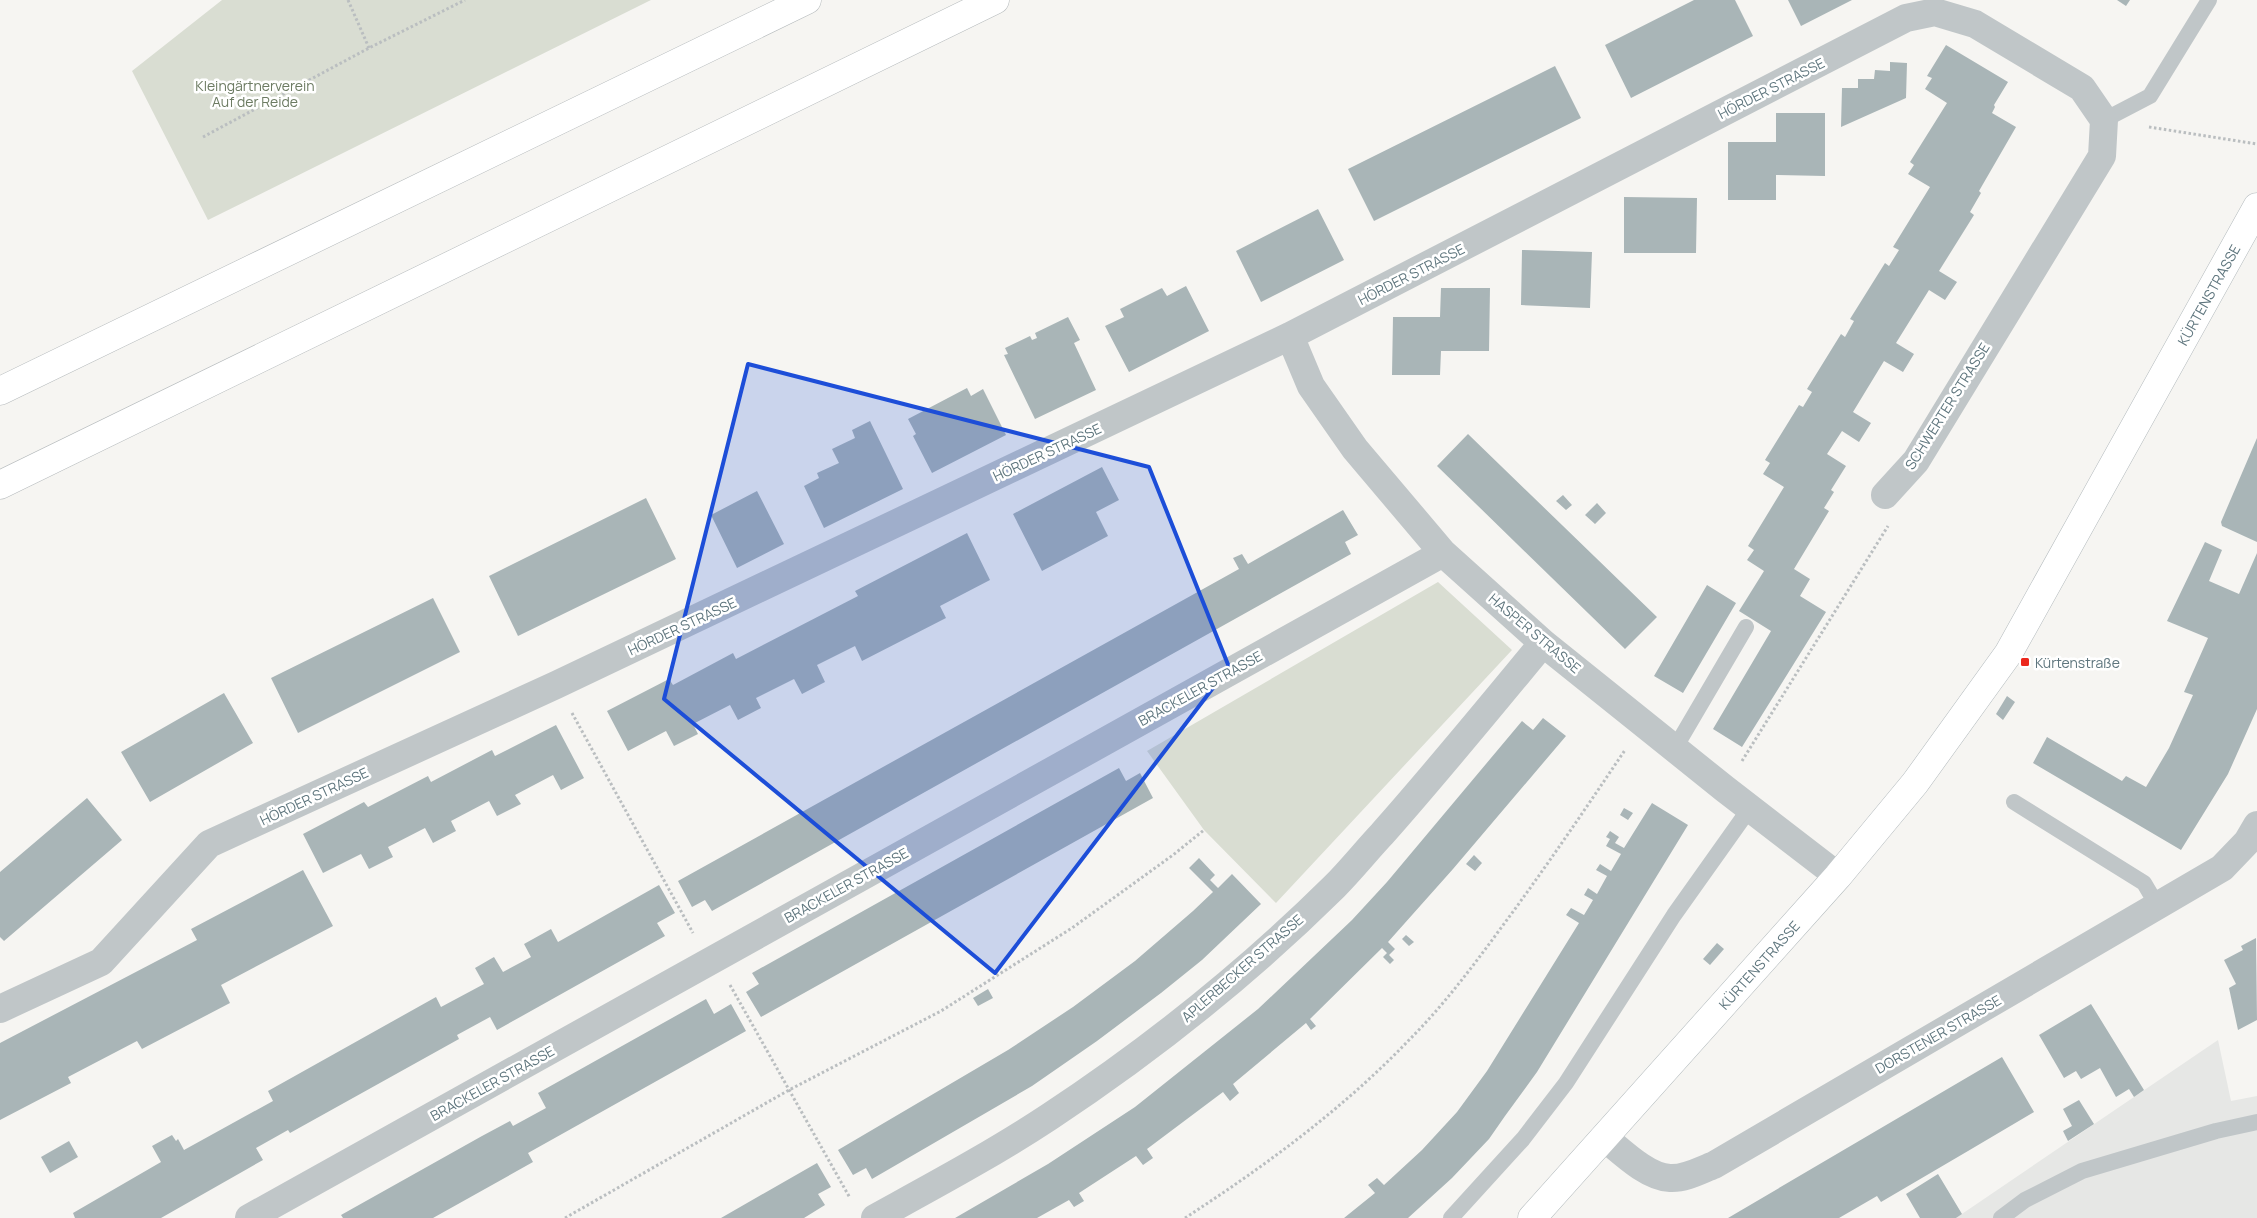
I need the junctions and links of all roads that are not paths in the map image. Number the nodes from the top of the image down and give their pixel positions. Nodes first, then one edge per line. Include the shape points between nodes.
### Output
1 (807, 0) edge
2 (994, 0) edge
3 (2209, 0) edge
4 (2104, 120) junction
5 (2257, 207) edge
6 (1290, 336) junction
7 (0, 391) edge
8 (0, 485) edge
9 (1885, 495) road end
10 (1443, 553) junction
11 (1746, 627) dead end
12 (1543, 643) junction
13 (1675, 748) junction
14 (2014, 802) dead end
15 (1750, 808) junction
16 (2257, 826) edge
17 (1838, 876) junction
18 (2157, 906) junction
19 (0, 1009) edge
20 (2257, 1122) edge
21 (1604, 1138) junction
22 (249, 1218) edge
23 (875, 1218) edge
24 (1451, 1218) edge
25 (1532, 1218) edge
26 (2001, 1218) edge

1 - 7 main road
2 - 8 main road
3 - 4 lane via 2150,96
4 - 6 street, HÖRDER STRASSE via 2082,88 1975,24 1935,12 1906,18
4 - 9 street, SCHWERTER STRASSE via 2102,156 1916,461
5 - 17 main road, KÜRTENSTRASSE via 2008,654 1915,784
6 - 10 street, HASPER STRASSE via 1311,386 1355,450
6 - 19 street, HÖRDER STRASSE via 556,685 209,844 101,962
10 - 12 street, HASPER STRASSE
10 - 22 street, BRACKELER STRASSE
11 - 13 lane
12 - 13 street, HASPER STRASSE
12 - 23 street, APLERBECKER STRASSE via 1413,799 1334,886 1237,974 1121,1067 1047,1118
13 - 15 street, HASPER STRASSE
14 - 18 lane via 2144,883
15 - 17 street, HASPER STRASSE
15 - 24 lane via 1674,915 1566,1083 1523,1139
16 - 18 street, DORSTENER STRASSE via 2247,842 2222,868
17 - 21 main road, KÜRTENSTRASSE
18 - 21 street, DORSTENER STRASSE via 1714,1165 1669,1178 1641,1167
20 - 26 lane via 2082,1171 2025,1200
21 - 25 main road, KÜRTENSTRASSE

